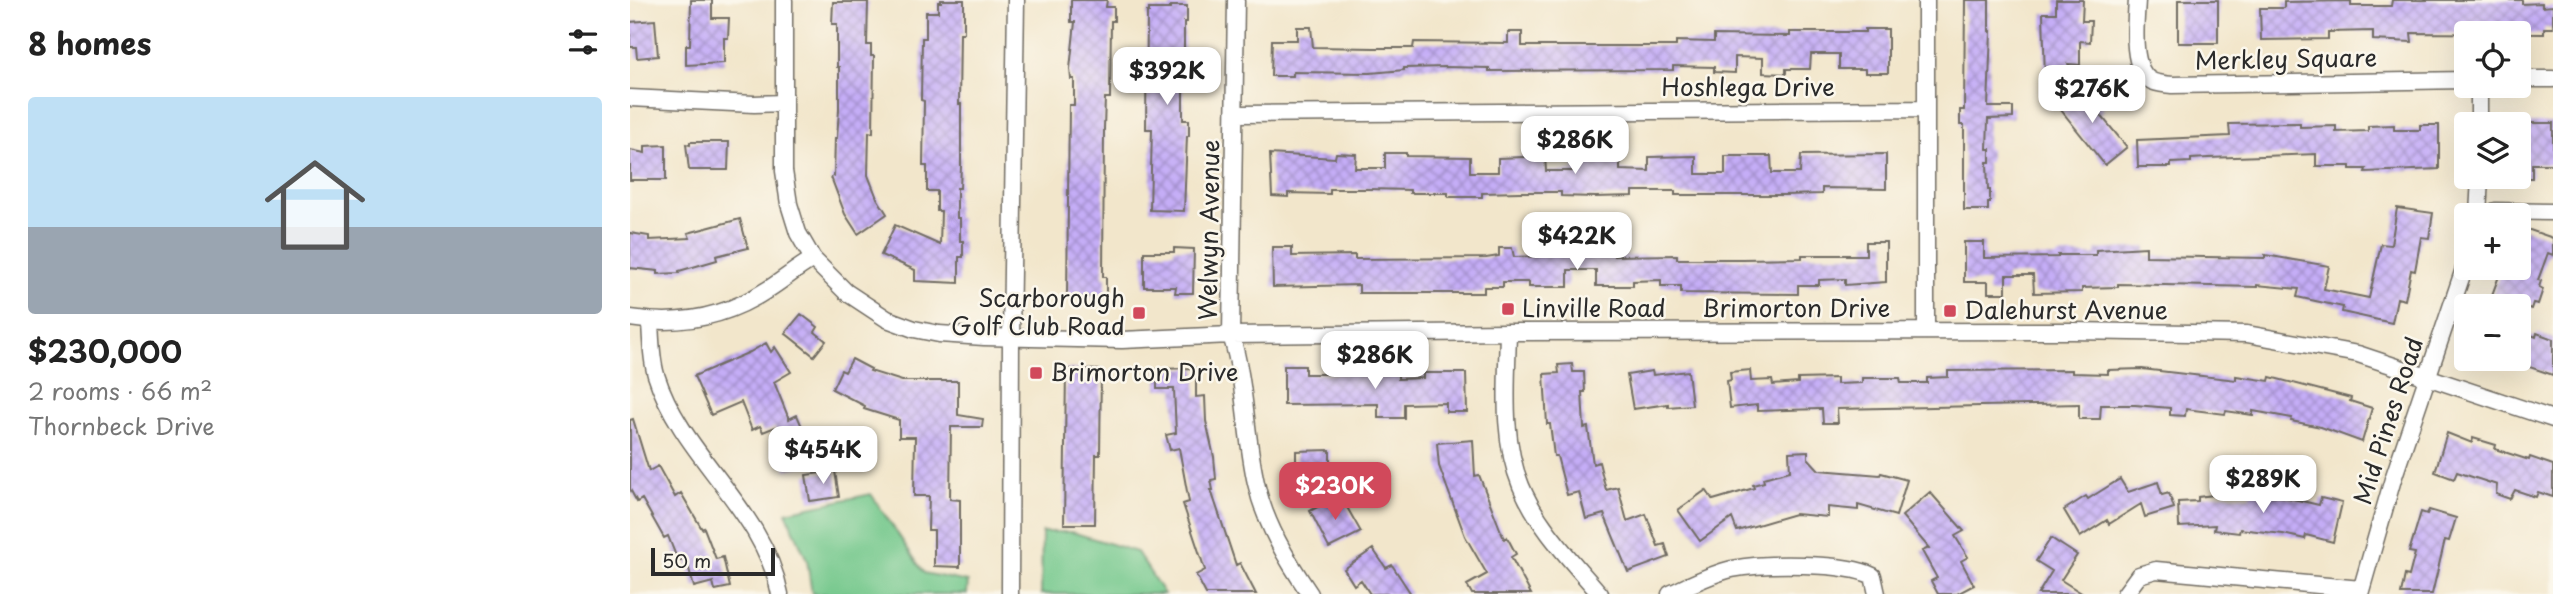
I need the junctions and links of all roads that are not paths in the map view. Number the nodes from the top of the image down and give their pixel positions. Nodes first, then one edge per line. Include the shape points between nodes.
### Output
1 (784, 0) edge
2 (1016, 0) edge
3 (1236, 0) edge
4 (1926, 0) edge
5 (2137, 0) edge
6 (2531, 79) edge
7 (2553, 79) edge
8 (2454, 80) edge
9 (630, 98) edge
10 (783, 103) junction
11 (1925, 109) junction
12 (1235, 114) junction
13 (2531, 212) edge
14 (2553, 212) edge
15 (813, 258) junction
16 (2460, 280) edge
17 (630, 318) edge
18 (650, 321) junction
19 (1926, 331) junction
20 (1508, 332) junction
21 (1231, 335) junction
22 (1011, 338) junction
23 (2427, 376) junction
24 (2553, 419) edge
25 (2360, 592) edge
26 (780, 594) edge
27 (1010, 594) edge
28 (1310, 594) edge
29 (1600, 594) edge
30 (1671, 594) edge
31 (1877, 594) edge
32 (2126, 594) edge

1 - 10 street, Brimorton Drive
2 - 22 street
3 - 12 street, Welwyn Avenue
4 - 11 street
5 - 8 street, Merkley Square via 2136,60 2143,73 2159,83
6 - 7 street
9 - 10 street
10 - 15 street, Brimorton Drive via 789,204 798,233
11 - 12 street, Hoshlega Drive
11 - 19 street
12 - 21 street, Welwyn Avenue
13 - 14 street
15 - 18 street via 723,313
15 - 22 street, Brimorton Drive via 846,292 887,320 939,334
16 - 23 street, Mid Pines Road
17 - 18 street
18 - 26 street via 653,365 664,395 681,429 760,539
19 - 20 street, Brimorton Drive
19 - 23 street, Brimorton Drive via 2247,334 2358,354
20 - 21 street, Brimorton Drive
20 - 29 street via 1508,431 1518,477 1530,505 1560,548
21 - 22 street, Brimorton Drive via 1122,340
21 - 28 street, Welwyn Avenue via 1261,500 1287,561
22 - 27 street
23 - 24 street, Brimorton Drive
23 - 25 street, Mid Pines Road
25 - 32 street via 2156,570 2139,575
30 - 31 street via 1731,570 1758,566 1864,571 1873,576

